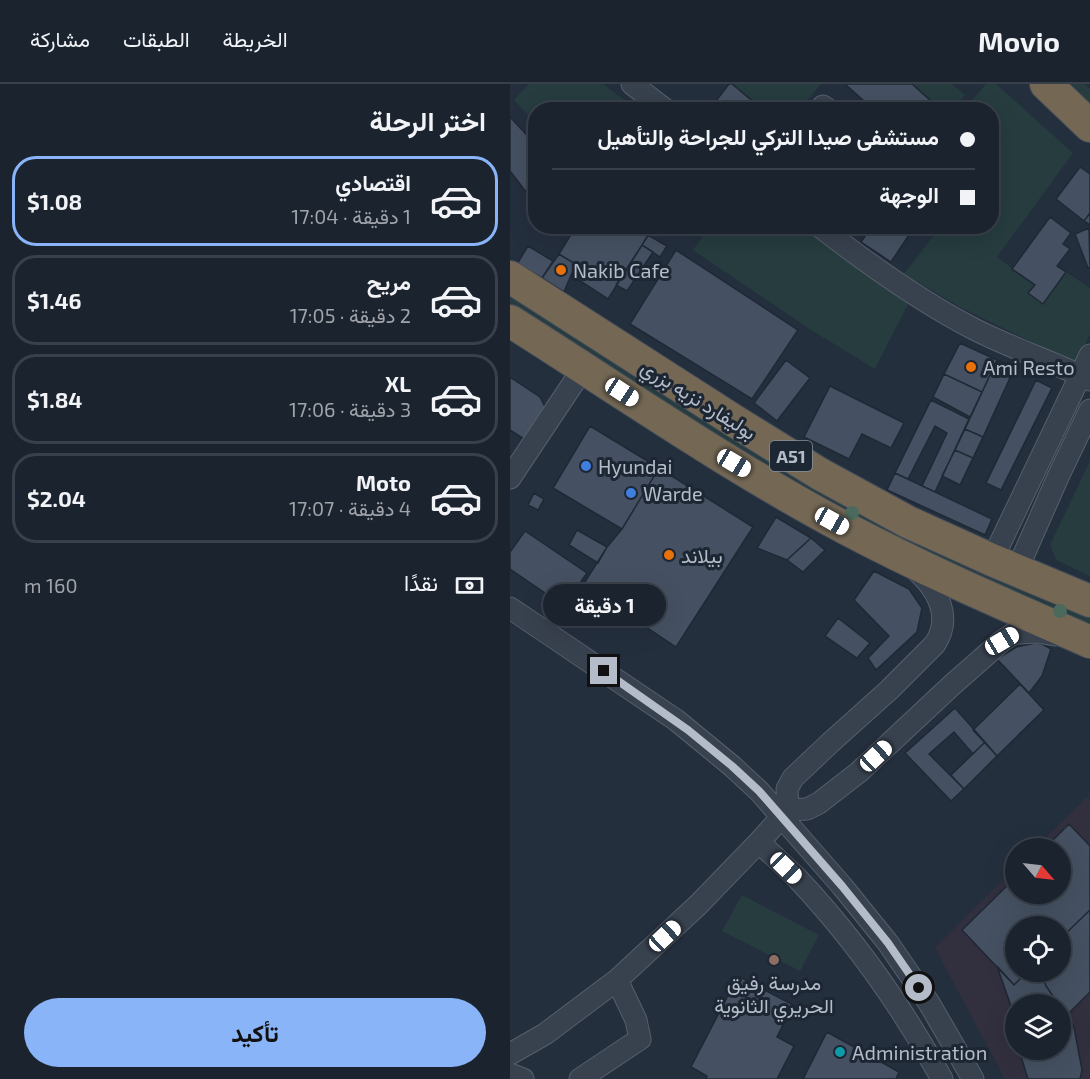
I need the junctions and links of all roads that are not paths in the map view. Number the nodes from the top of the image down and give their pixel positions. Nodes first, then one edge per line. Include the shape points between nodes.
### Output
1 (632, 84) edge
2 (1046, 84) edge
3 (656, 102) edge
4 (1090, 126) edge
5 (829, 234) edge
6 (510, 277) edge
7 (510, 321) edge
8 (1090, 355) edge
9 (584, 368) junction
10 (1085, 378) edge
11 (1090, 410) edge
12 (510, 478) edge
13 (892, 552) junction
14 (1004, 565) junction
15 (1090, 601) edge
16 (510, 608) edge
17 (1090, 643) edge
18 (785, 813) junction
19 (759, 842) junction
20 (617, 980) junction
21 (510, 1054) edge
22 (510, 1074) edge
23 (523, 1079) edge
24 (580, 1079) edge
25 (942, 1079) edge
26 (973, 1079) edge

1 - 3 street
2 - 4 highway
5 - 10 street via 920,298 973,328
6 - 14 highway, بوليفارد نزيه بزري / A51 via 820,474 908,522
7 - 9 highway, بوليفارد نزيه بزري / A51
8 - 10 street
9 - 12 street
9 - 13 highway, بوليفارد نزيه بزري / A51 via 764,482
10 - 14 street
11 - 14 street via 1058,477
13 - 17 highway, بوليفارد نزيه بزري / A51
13 - 18 street via 921,574 936,595 944,620 941,635 889,690 793,778 787,789
14 - 15 highway, بوليفارد نزيه بزري / A51
16 - 18 street via 676,720
17 - 18 street via 1036,632 1013,634 851,779 819,803
18 - 19 street
18 - 26 street via 888,943
19 - 20 street
19 - 25 street via 821,905 873,970
20 - 21 street via 545,1034
20 - 24 street via 636,1020 640,1039
22 - 23 street

